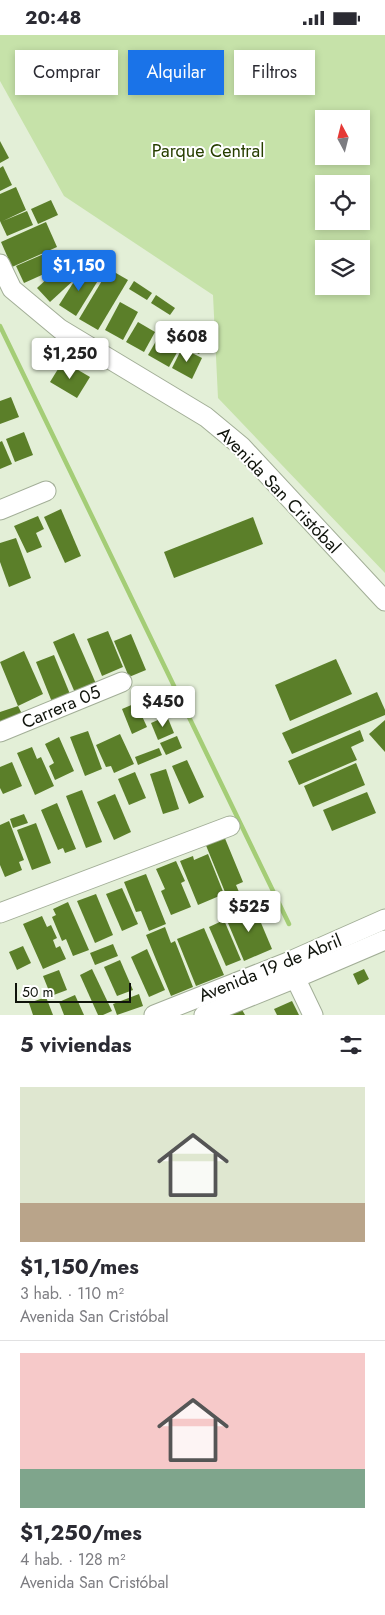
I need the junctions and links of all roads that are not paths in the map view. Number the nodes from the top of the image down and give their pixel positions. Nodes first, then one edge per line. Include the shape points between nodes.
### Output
1 (0, 264) edge
2 (46, 491) dead end
3 (0, 510) edge
4 (385, 601) edge
5 (122, 682) dead end
6 (0, 732) edge
7 (230, 826) dead end
8 (0, 913) edge
9 (385, 919) edge
10 (385, 940) edge
11 (288, 962) junction
12 (296, 978) junction
13 (154, 1015) edge
14 (204, 1015) edge
15 (313, 1015) edge

1 - 4 street, Avenida San Cristóbal via 12,289 60,329 206,417 241,447
2 - 3 street
5 - 6 street, Carrera 05
7 - 8 street
9 - 11 street, Avenida 19 de Abril
10 - 12 street, Avenida 19 de Abril
11 - 12 street
11 - 13 street, Avenida 19 de Abril
12 - 14 street, Avenida 19 de Abril
12 - 15 street

